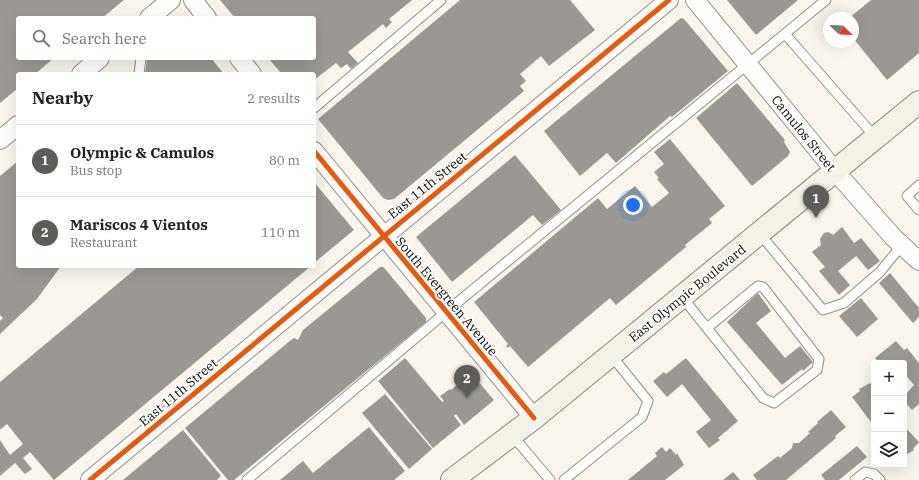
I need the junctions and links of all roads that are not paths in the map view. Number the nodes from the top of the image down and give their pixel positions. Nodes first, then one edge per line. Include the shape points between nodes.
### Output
1 (171, 0) edge
2 (193, 0) edge
3 (441, 0) edge
4 (669, 0) edge
5 (695, 0) edge
6 (826, 0) edge
7 (151, 16) edge
8 (205, 16) edge
9 (785, 34) junction
10 (98, 60) edge
11 (141, 60) edge
12 (241, 60) edge
13 (748, 64) junction
14 (82, 72) edge
15 (140, 72) edge
16 (250, 72) edge
17 (919, 102) edge
18 (316, 106) edge
19 (16, 127) edge
20 (876, 138) junction
21 (0, 140) edge
22 (316, 154) edge
23 (836, 172) junction
24 (919, 185) edge
25 (919, 210) edge
26 (760, 234) junction
27 (382, 236) junction
28 (901, 246) junction
29 (919, 261) edge
30 (682, 297) junction
31 (447, 313) junction
32 (707, 328) junction
33 (611, 355) junction
34 (534, 418) junction
35 (512, 435) junction
36 (90, 480) edge
37 (247, 480) edge
38 (452, 480) edge
39 (550, 480) edge
40 (564, 480) edge
41 (855, 480) edge
42 (880, 480) edge

1 - 7 street
2 - 8 street
3 - 18 lane
4 - 27 street, East 11th Street
5 - 13 street, Camulos Street
6 - 9 lane
9 - 13 lane
9 - 20 lane
10 - 14 street
11 - 15 lane
12 - 16 street
13 - 23 street, Camulos Street
13 - 31 lane
17 - 20 main road, East Olympic Boulevard
19 - 21 street
20 - 23 main road, East Olympic Boulevard
22 - 27 street, South Evergreen Avenue
23 - 26 main road, East Olympic Boulevard
23 - 28 street, Camulos Street
24 - 25 lane via 907,196
26 - 28 lane via 823,310 844,303 880,272
26 - 30 main road, East Olympic Boulevard
27 - 31 street, South Evergreen Avenue
27 - 36 street, East 11th Street
28 - 29 street, Camulos Street
30 - 32 lane
30 - 33 main road, East Olympic Boulevard
31 - 34 street, South Evergreen Avenue
31 - 37 lane
32 - 32 lane via 763,398 774,403 817,370 820,359 764,287 758,286
33 - 34 main road, East Olympic Boulevard
33 - 40 lane via 648,401 642,418
34 - 35 main road, East Olympic Boulevard
35 - 38 main road, East Olympic Boulevard
35 - 39 lane
41 - 42 lane via 865,472 874,474

